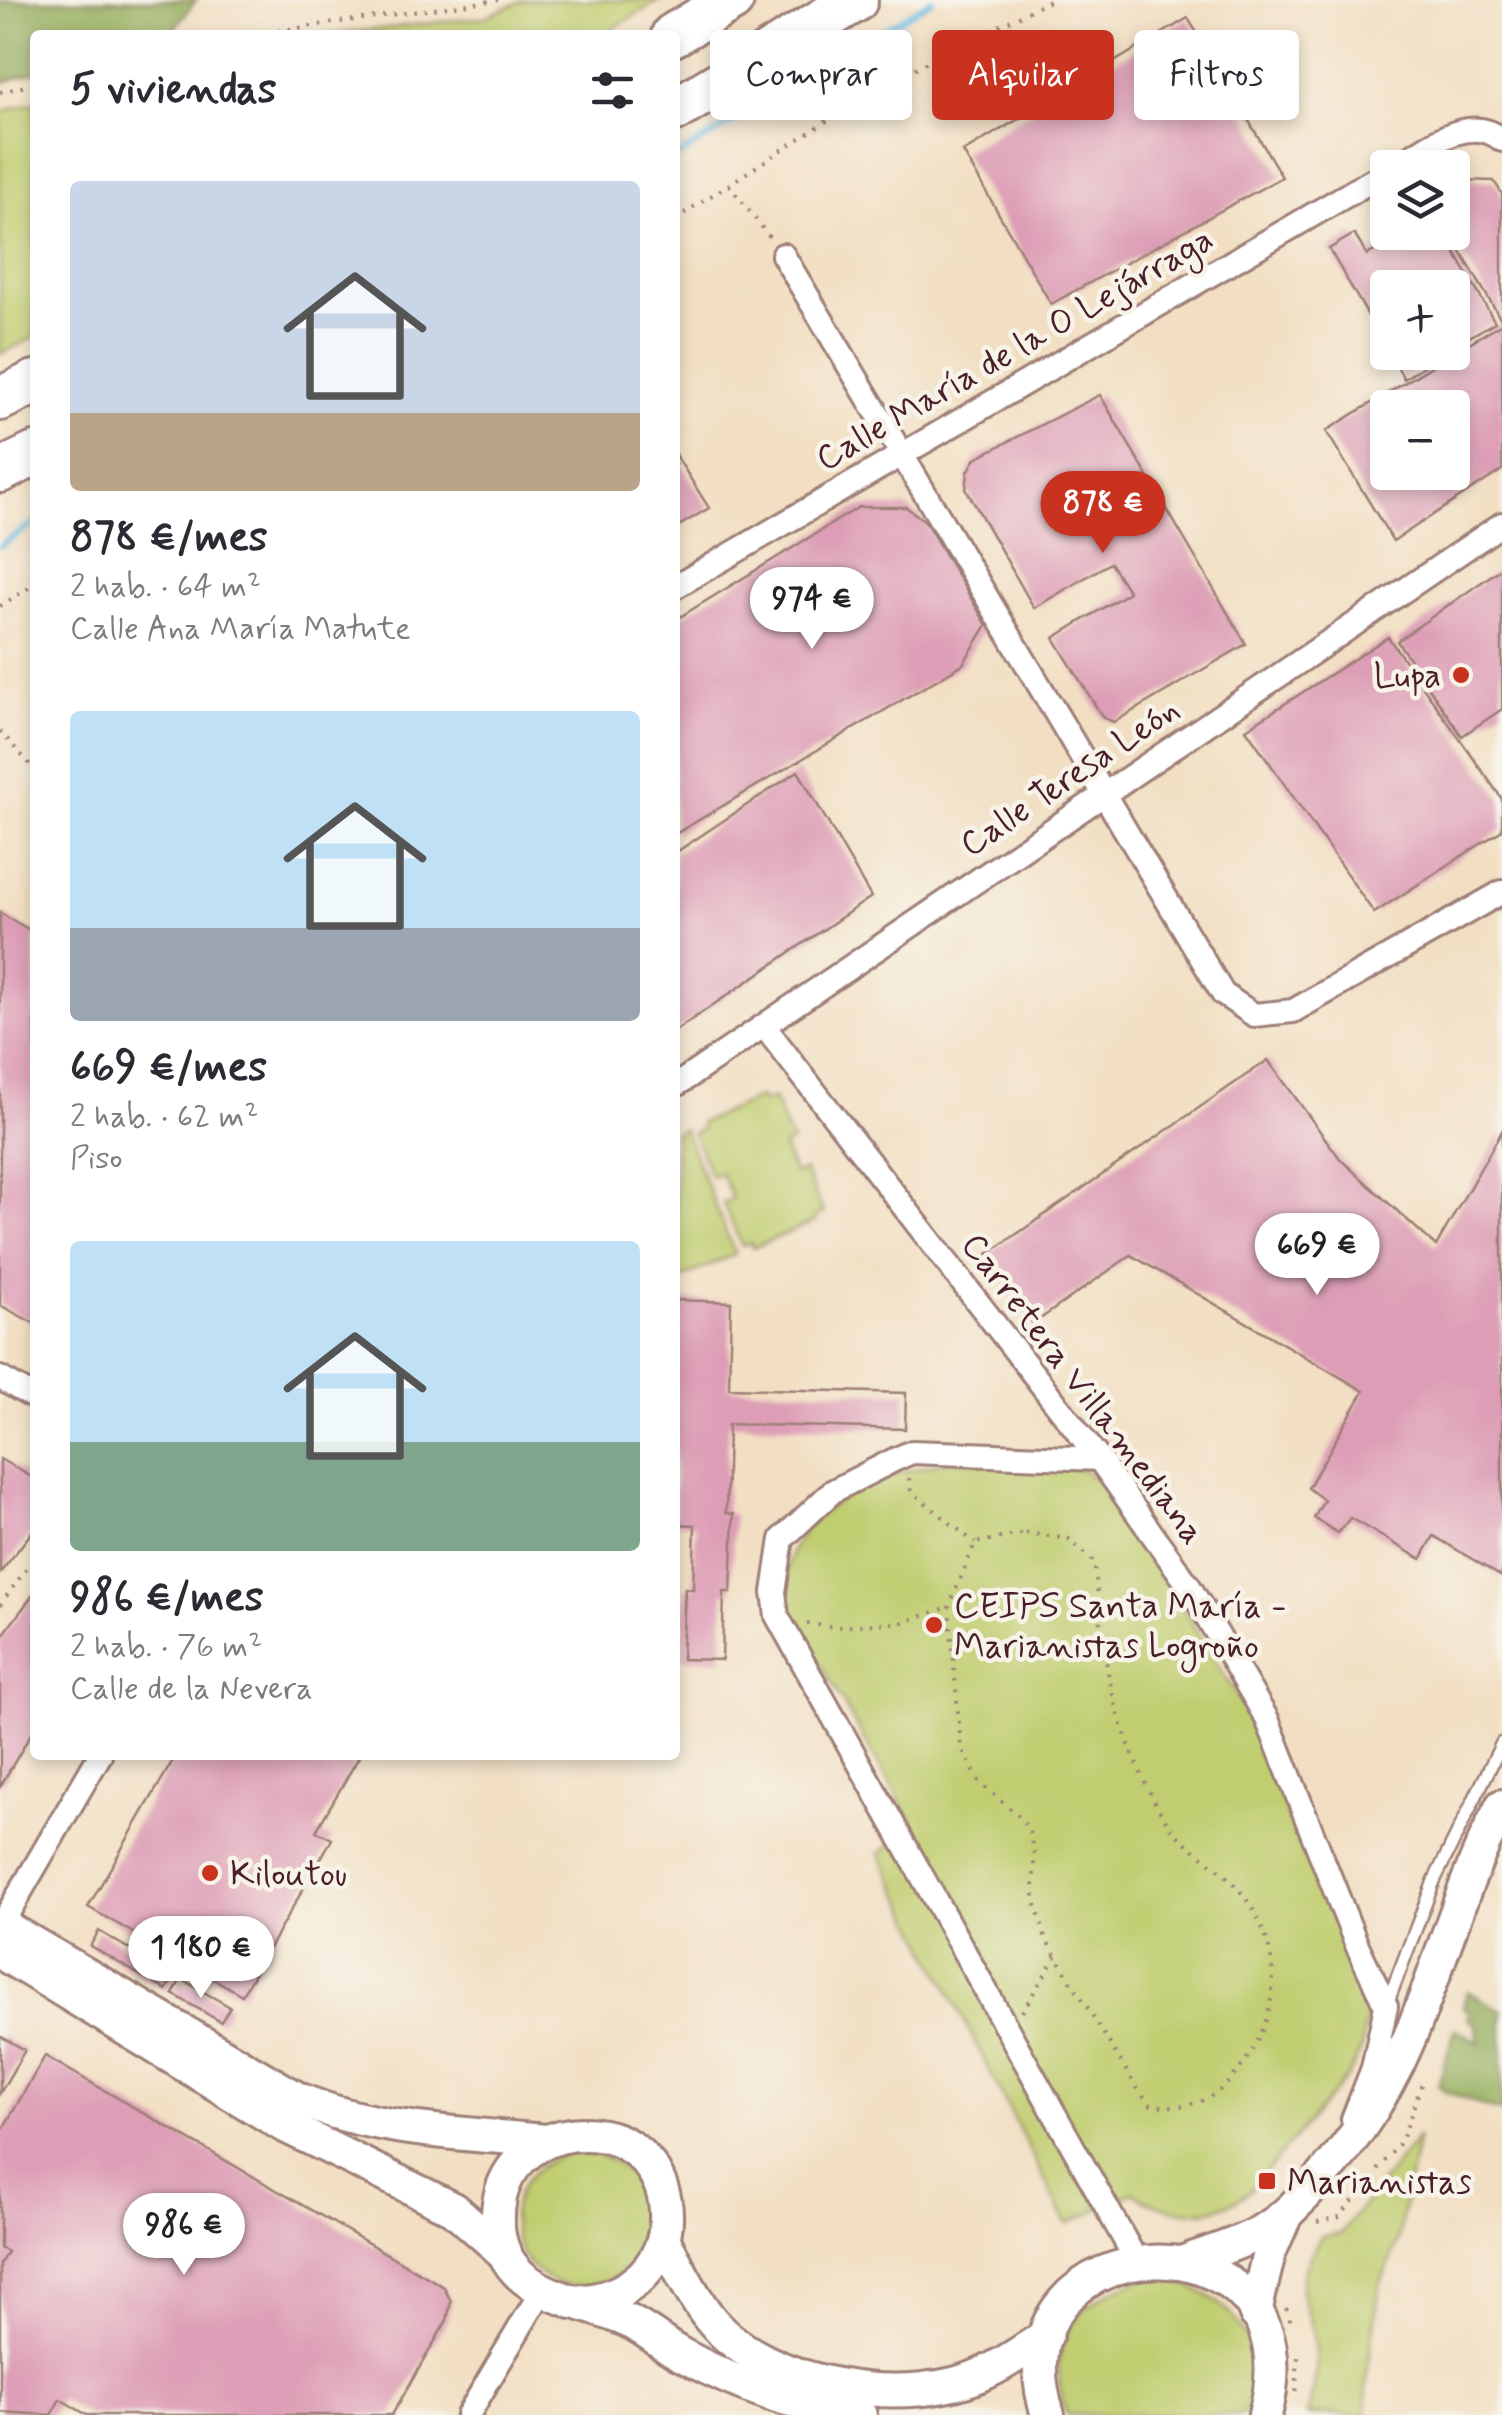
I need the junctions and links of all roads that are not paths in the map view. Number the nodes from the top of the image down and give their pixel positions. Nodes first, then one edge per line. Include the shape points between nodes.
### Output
1 (732, 0) edge
2 (856, 0) edge
3 (680, 31) edge
4 (680, 107) edge
5 (1492, 135) edge
6 (1423, 150) edge
7 (1370, 181) edge
8 (783, 255) road end
9 (30, 384) edge
10 (0, 399) edge
11 (904, 453) junction
12 (30, 456) edge
13 (0, 471) edge
14 (1502, 524) edge
15 (680, 584) edge
16 (1102, 796) junction
17 (1502, 892) edge
18 (764, 1026) junction
19 (680, 1083) edge
20 (0, 1378) edge
21 (30, 1395) edge
22 (1098, 1459) junction
23 (1502, 1743) edge
24 (97, 1760) edge
25 (1502, 1806) edge
26 (0, 1925) edge
27 (0, 1952) edge
28 (1386, 2006) junction
29 (547, 2141) junction
30 (1339, 2154) junction
31 (1286, 2214) junction
32 (664, 2242) junction
33 (505, 2254) junction
34 (1136, 2260) junction
35 (1184, 2262) junction
36 (557, 2297) junction
37 (1255, 2312) junction
38 (1046, 2336) junction
39 (468, 2415) edge
40 (860, 2415) edge
41 (1048, 2415) edge
42 (1264, 2415) edge

1 - 3 highway
2 - 4 highway
5 - 6 street, Calle María de la O Lejárraga via 1464,130
7 - 11 street, Calle María de la O Lejárraga
8 - 11 street
9 - 10 highway
11 - 15 street, Calle María de la O Lejárraga
11 - 16 street
12 - 13 highway
14 - 16 street, Calle Teresa León
16 - 17 street via 1223,994 1254,1016 1293,1011
16 - 18 street, Calle Teresa León
18 - 19 street, Calle Teresa León
18 - 22 street, Carretera Villamediana
20 - 21 street
22 - 28 street, Carretera Villamediana via 1189,1586 1267,1720
22 - 34 street via 912,1452 833,1491 782,1539 774,1592 784,1630
23 - 28 lane via 1434,1880
24 - 26 street
25 - 30 main road via 1456,1902 1409,2040 1377,2102
26 - 29 main road via 338,2116
27 - 33 main road via 284,2125 454,2209
28 - 30 street via 1373,2068
29 - 32 main road via 588,2134 629,2147 665,2199
29 - 33 main road via 516,2164 499,2198
30 - 31 main road
31 - 35 main road via 1254,2235
31 - 37 main road
32 - 36 main road via 639,2282 608,2298
32 - 38 main road via 711,2320 748,2352 794,2374 850,2388 932,2387 986,2374
33 - 36 main road via 514,2269
34 - 35 main road
34 - 38 main road via 1080,2286
35 - 37 main road via 1226,2280
36 - 39 street
36 - 40 main road via 630,2322 745,2387 795,2405
37 - 42 main road via 1271,2357
38 - 41 main road via 1040,2387

